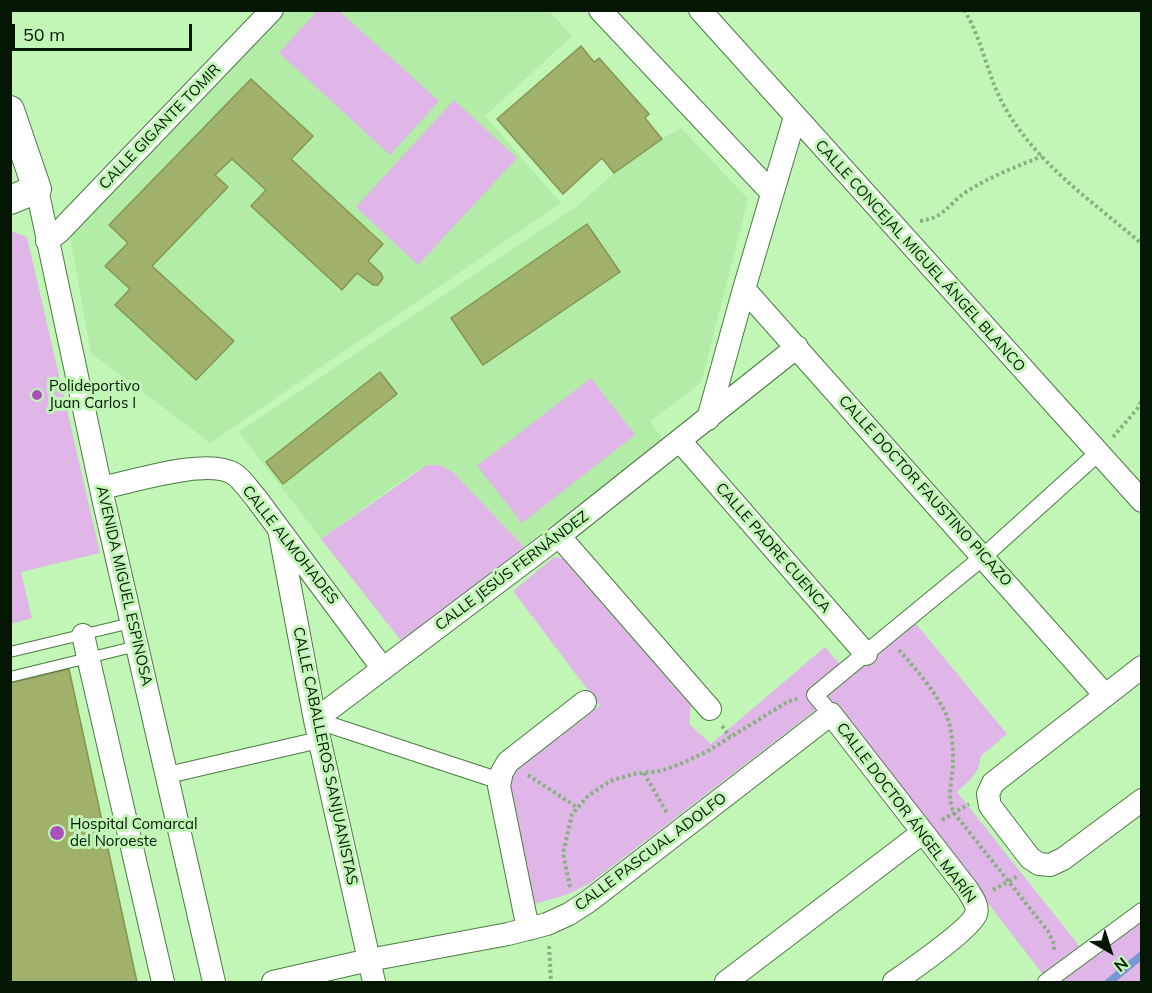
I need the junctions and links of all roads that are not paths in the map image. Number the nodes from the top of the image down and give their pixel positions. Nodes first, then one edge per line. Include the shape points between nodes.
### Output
1 (272, 10) edge
2 (600, 10) edge
3 (700, 10) edge
4 (10, 110) edge
5 (795, 117) junction
6 (37, 189) junction
7 (772, 193) junction
8 (10, 200) edge
9 (47, 241) junction
10 (744, 289) junction
11 (797, 347) junction
12 (708, 419) junction
13 (680, 441) junction
14 (1098, 453) junction
15 (101, 488) junction
16 (1142, 501) edge
17 (279, 529) junction
18 (559, 536) junction
19 (983, 556) junction
20 (131, 623) junction
21 (83, 635) junction
22 (137, 646) junction
23 (10, 652) edge
24 (866, 654) junction
25 (88, 658) junction
26 (1142, 667) edge
27 (383, 669) junction
28 (10, 677) edge
29 (1105, 694) junction
30 (585, 702) dead end
31 (710, 709) dead end
32 (831, 714) junction
33 (317, 730) junction
34 (504, 771) junction
35 (168, 775) junction
36 (1142, 801) edge
37 (922, 833) junction
38 (1142, 911) edge
39 (538, 926) junction
40 (369, 960) junction
41 (163, 982) edge
42 (214, 982) edge
43 (273, 982) edge
44 (374, 982) edge
45 (726, 982) edge
46 (894, 982) edge
47 (1046, 982) edge

1 - 9 street, CALLE GIGANTE TOMIR
2 - 7 street
3 - 5 street, CALLE CONCEJAL MIGUEL ÁNGEL BLANCO
4 - 6 street
5 - 7 street
5 - 14 street, CALLE CONCEJAL MIGUEL ÁNGEL BLANCO
6 - 8 street
6 - 9 street, AVENIDA MIGUEL ESPINOSA
7 - 10 street
9 - 15 street, AVENIDA MIGUEL ESPINOSA
10 - 11 street, CALLE DOCTOR FAUSTINO PICAZO
10 - 12 street
11 - 12 street, CALLE JESÚS FERNÁNDEZ
11 - 19 street, CALLE DOCTOR FAUSTINO PICAZO
12 - 13 street, CALLE JESÚS FERNÁNDEZ
13 - 18 street, CALLE JESÚS FERNÁNDEZ
13 - 24 street, CALLE PADRE CUENCA
14 - 16 street, CALLE CONCEJAL MIGUEL ÁNGEL BLANCO
14 - 19 street
15 - 17 street, CALLE ALMOHADES via 201,467 219,468 234,474
15 - 20 street, AVENIDA MIGUEL ESPINOSA
17 - 27 street, CALLE ALMOHADES
17 - 33 street, CALLE CABALLEROS SANJUANISTAS
18 - 27 street, CALLE JESÚS FERNÁNDEZ
18 - 31 street
19 - 24 street
19 - 29 street, CALLE DOCTOR FAUSTINO PICAZO
20 - 21 lane
20 - 22 street, AVENIDA MIGUEL ESPINOSA
21 - 23 lane
21 - 25 street
22 - 25 lane
22 - 35 street, AVENIDA MIGUEL ESPINOSA
24 - 32 street via 815,695
25 - 28 lane
25 - 41 street
26 - 29 street
27 - 33 street, CALLE JESÚS FERNÁNDEZ
29 - 36 street via 993,783 988,794 990,806 1030,858 1050,865 1064,859
30 - 34 street
32 - 37 street, CALLE DOCTOR ÁNGEL MARÍN
32 - 39 street, CALLE PASCUAL ADOLFO via 575,910
33 - 34 street
33 - 35 street
33 - 40 street, CALLE CABALLEROS SANJUANISTAS
34 - 39 street via 499,786
35 - 42 street, AVENIDA MIGUEL ESPINOSA
37 - 45 street
37 - 46 street, CALLE DOCTOR ÁNGEL MARÍN via 975,906 973,919
38 - 47 street
39 - 40 street, CALLE PASCUAL ADOLFO
40 - 43 street, CALLE PASCUAL ADOLFO
40 - 44 street, CALLE CABALLEROS SANJUANISTAS

